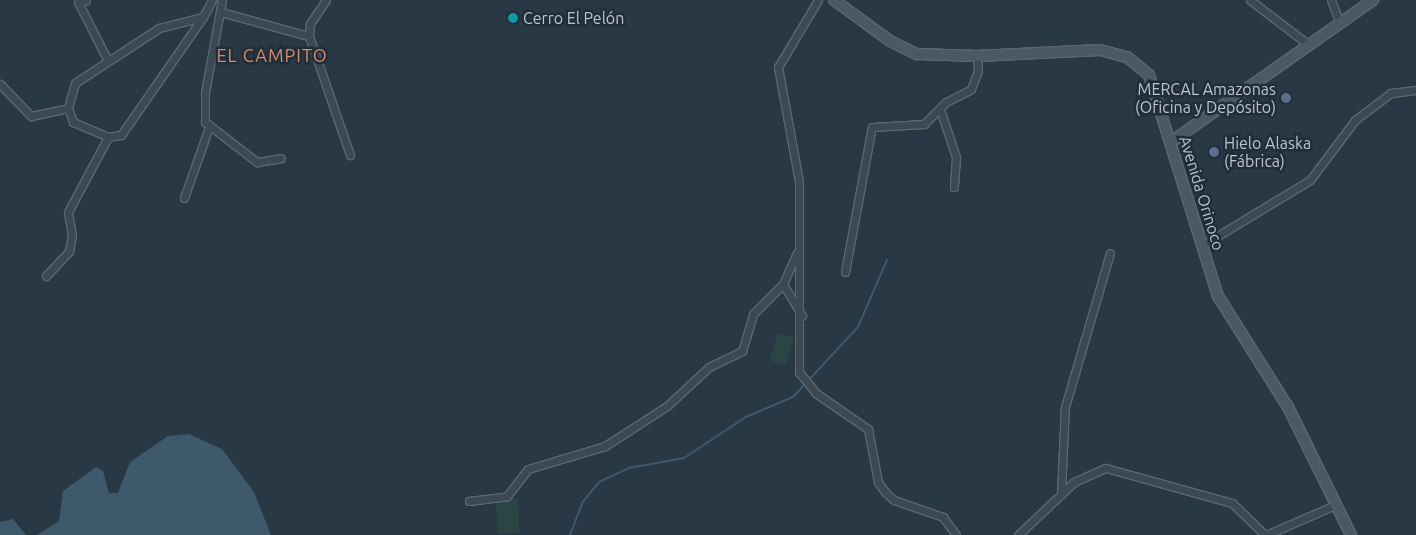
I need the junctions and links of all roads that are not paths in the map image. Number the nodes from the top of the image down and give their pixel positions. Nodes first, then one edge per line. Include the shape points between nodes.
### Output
1 (86, 0) edge
2 (212, 0) edge
3 (222, 0) edge
4 (326, 0) edge
5 (818, 0) edge
6 (834, 0) edge
7 (1250, 0) edge
8 (1331, 0) edge
9 (1373, 0) edge
10 (221, 12) junction
11 (203, 18) junction
12 (1340, 23) junction
13 (309, 36) junction
14 (1309, 45) junction
15 (977, 56) junction
16 (108, 61) junction
17 (0, 84) edge
18 (1416, 90) edge
19 (68, 108) junction
20 (940, 109) junction
21 (209, 127) junction
22 (108, 137) junction
23 (1170, 142) junction
24 (350, 155) dead end
25 (281, 158) dead end
26 (954, 187) dead end
27 (184, 198) dead end
28 (1201, 246) junction
29 (799, 251) junction
30 (1110, 253) dead end
31 (845, 272) dead end
32 (46, 276) dead end
33 (783, 284) junction
34 (803, 317) junction
35 (1061, 494) junction
36 (468, 501) dead end
37 (1335, 505) junction
38 (956, 535) edge
39 (1018, 535) edge
40 (1265, 535) edge
41 (1350, 535) edge

1 - 16 street via 78,2
2 - 11 street
3 - 10 street
4 - 13 street via 310,24
5 - 29 street via 778,67 777,83 799,181
6 - 15 main road, Avenida Orinoco via 905,49
7 - 14 street
8 - 12 street
9 - 12 main road
10 - 13 street
10 - 21 street via 204,102
11 - 16 street via 159,28
11 - 22 street via 121,136
12 - 14 main road
13 - 24 street
14 - 23 main road
15 - 20 street via 978,71 971,89
15 - 23 main road, Avenida Orinoco via 1100,50 1127,57 1149,75
16 - 19 street via 75,83
17 - 19 street via 31,116
18 - 28 street via 1391,93 1355,120 1310,180
19 - 22 street via 73,122
20 - 26 street via 956,157
20 - 31 street via 918,126 872,127
21 - 25 street via 257,162
21 - 27 street
22 - 32 street via 68,212 72,235 69,251
23 - 28 main road, Avenida Orinoco
28 - 37 main road, Avenida Orinoco via 1228,317 1288,407
29 - 33 street
29 - 34 street
30 - 35 street via 1065,407
33 - 34 street
33 - 36 street via 753,314 742,351 709,367 668,406 605,446 528,469 507,496
34 - 38 street via 799,372 803,382 868,429 878,482 894,500 943,517
35 - 39 street
35 - 40 street via 1085,475 1106,468 1232,503
37 - 40 street
37 - 41 main road, Avenida Orinoco

